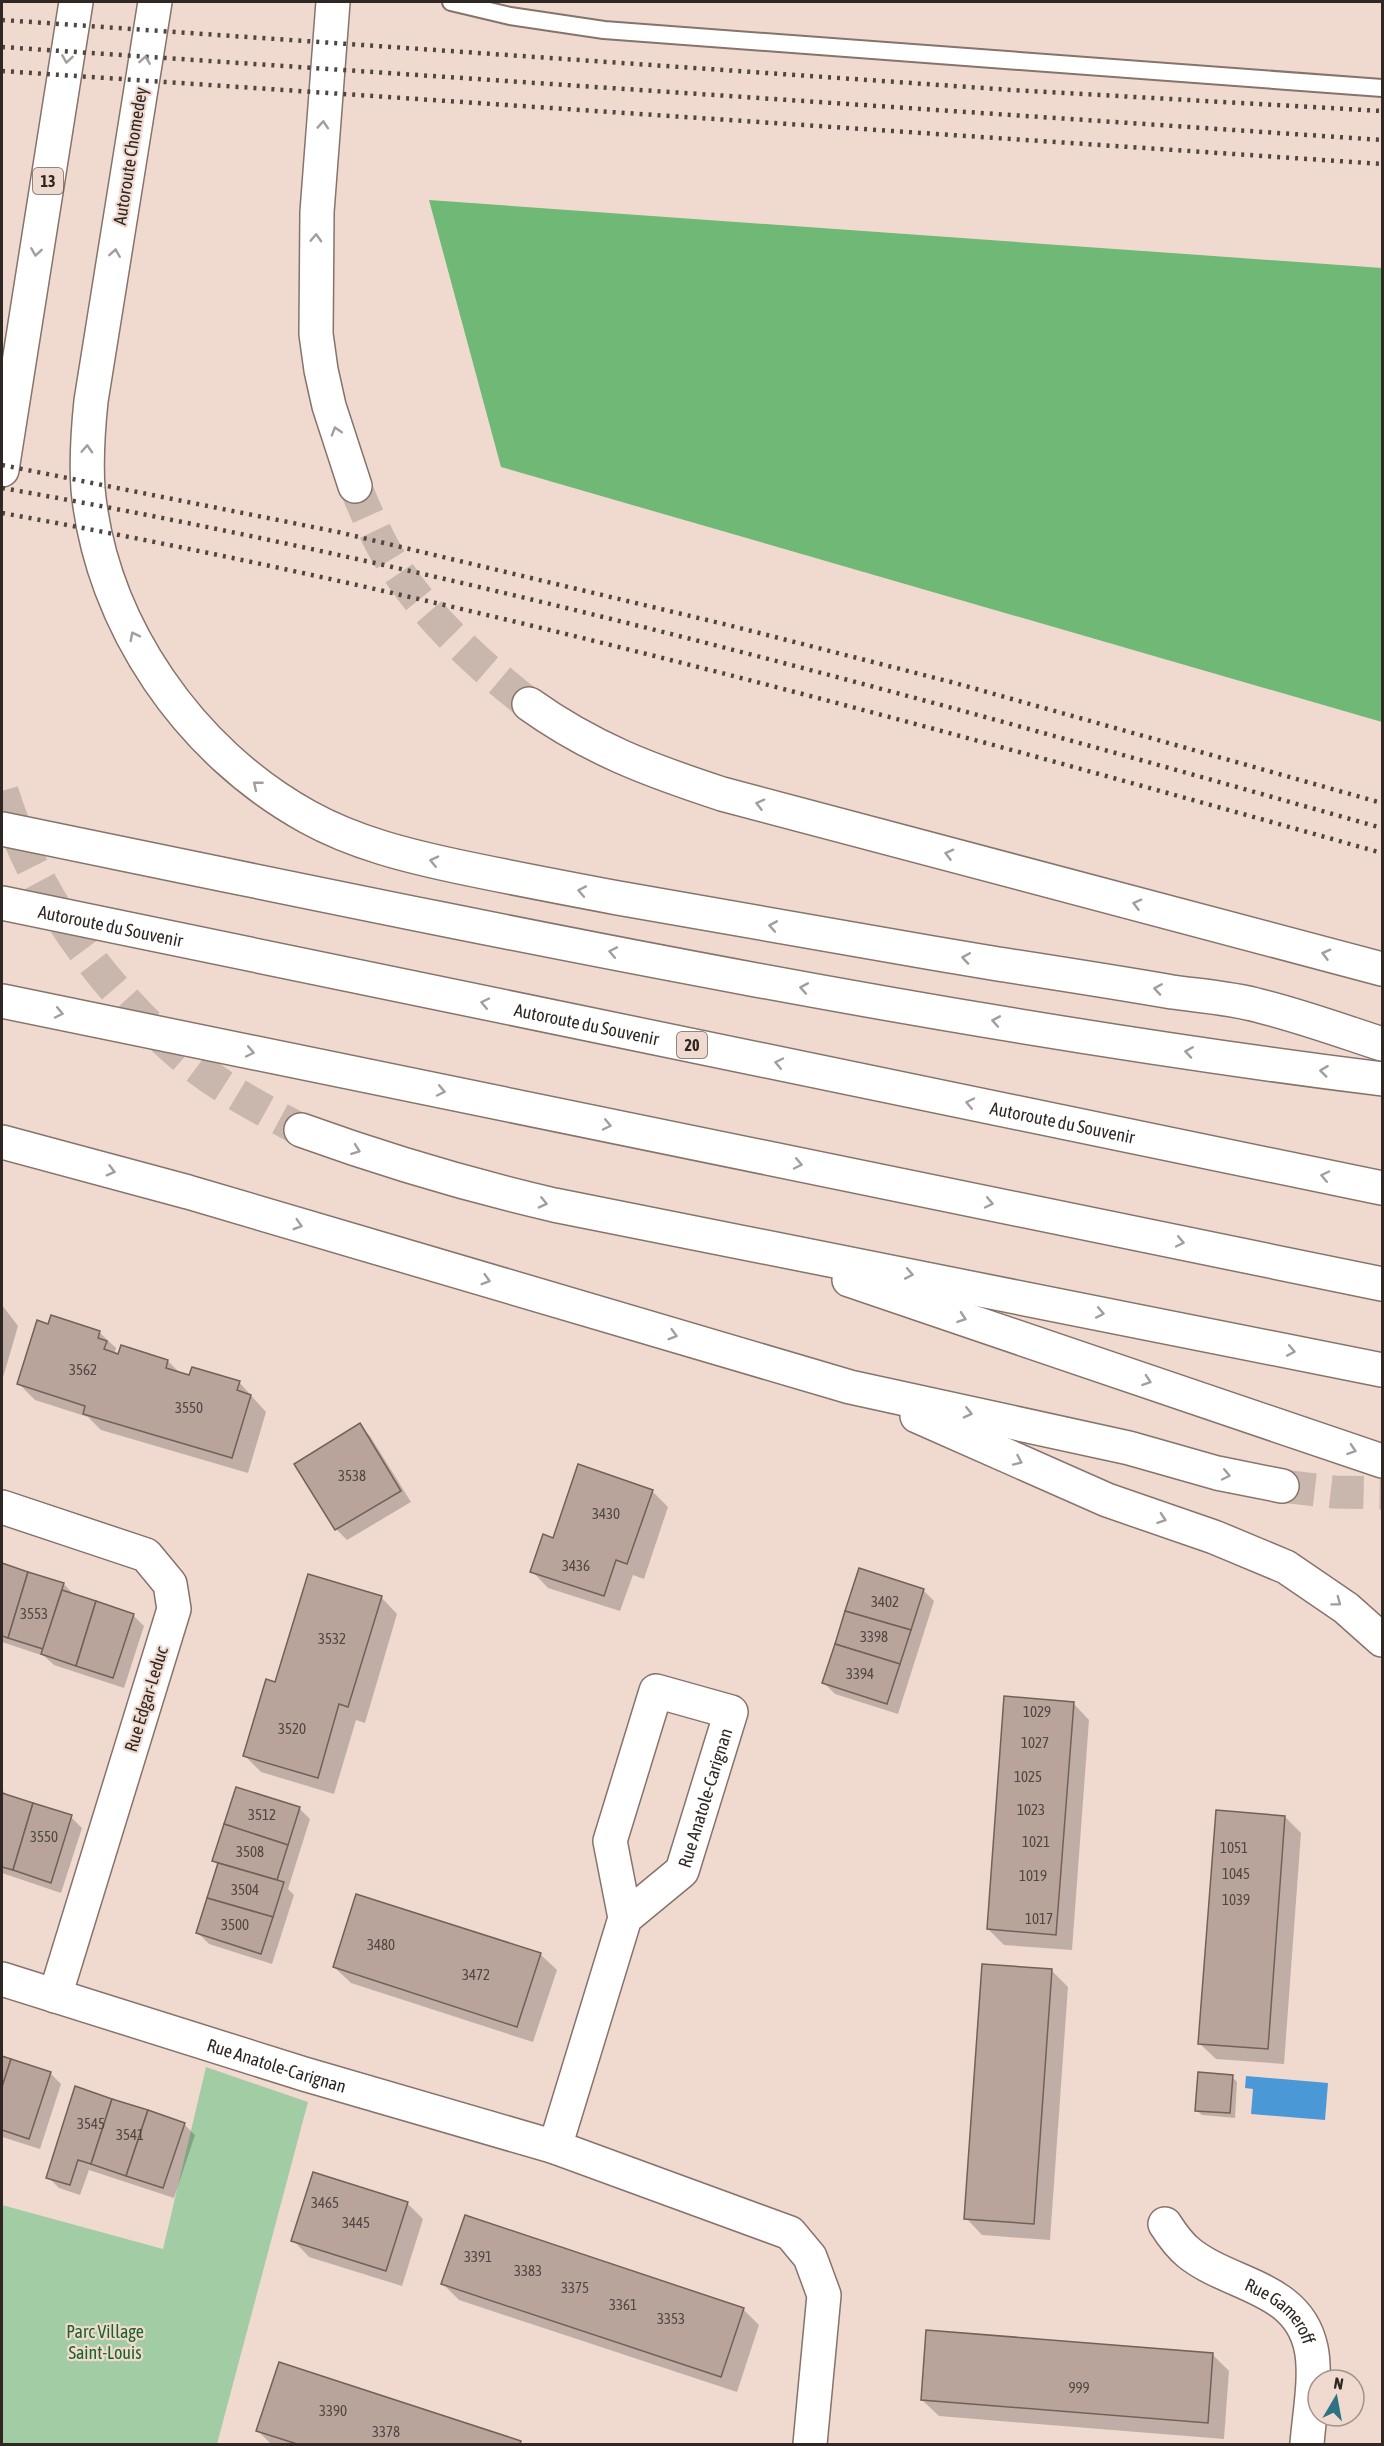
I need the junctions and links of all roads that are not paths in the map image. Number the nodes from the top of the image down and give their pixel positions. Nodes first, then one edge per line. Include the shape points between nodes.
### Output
1 (76, 2) edge
2 (155, 2) edge
3 (333, 2) edge
4 (451, 2) edge
5 (1383, 88) edge
6 (2, 470) edge
7 (355, 486) tunnel mouth
8 (529, 704) tunnel mouth
9 (2, 829) edge
10 (2, 903) edge
11 (1383, 969) edge
12 (2, 1001) edge
13 (1383, 1044) edge
14 (1383, 1078) edge
15 (301, 1130) tunnel mouth
16 (2, 1142) edge
17 (1383, 1188) edge
18 (728, 1239) junction
19 (1383, 1284) edge
20 (1383, 1370) edge
21 (849, 1387) junction
22 (1383, 1461) edge
23 (1282, 1486) tunnel mouth
24 (2, 1508) edge
25 (1383, 1640) edge
26 (625, 1918) junction
27 (2, 1979) edge
28 (55, 1996) junction
29 (555, 2147) junction
30 (1165, 2224) dead end
31 (810, 2445) edge
32 (1307, 2445) edge

1 -> 6 main road, 13
13 -> 2 main road, Autoroute Chomedey via 1258,1005 819,934 492,874 376,846 343,835 298,812 236,767 189,721 132,633 112,586 88,491 91,401
7 -> 3 main road via 329,406 316,334 317,212
4 - 5 lane via 510,16 604,30
11 -> 8 main road via 722,794 622,759 573,734
14 -> 9 main road via 1246,1062 751,979
17 -> 10 main road, Autoroute du Souvenir / 20
12 -> 19 main road
15 -> 18 main road via 492,1191
16 -> 21 main road via 189,1192
18 -> 20 main road
18 -> 22 main road
21 -> 23 main road
21 -> 25 main road via 1107,1500 1286,1567 1346,1608
24 - 28 main road, Rue Edgar-Leduc via 146,1555 170,1584 174,1609
26 - 26 main road, Rue Anatole-Carignan via 682,1871 731,1712 656,1691 610,1841
26 - 29 main road, Rue Anatole-Carignan
27 - 28 main road, Rue Anatole-Carignan
28 - 29 main road, Rue Anatole-Carignan
29 - 31 main road, Rue Anatole-Carignan via 790,2233 810,2256 824,2295
30 - 32 main road, Rue Gameroff via 1190,2254 1278,2299 1305,2330 1313,2369

